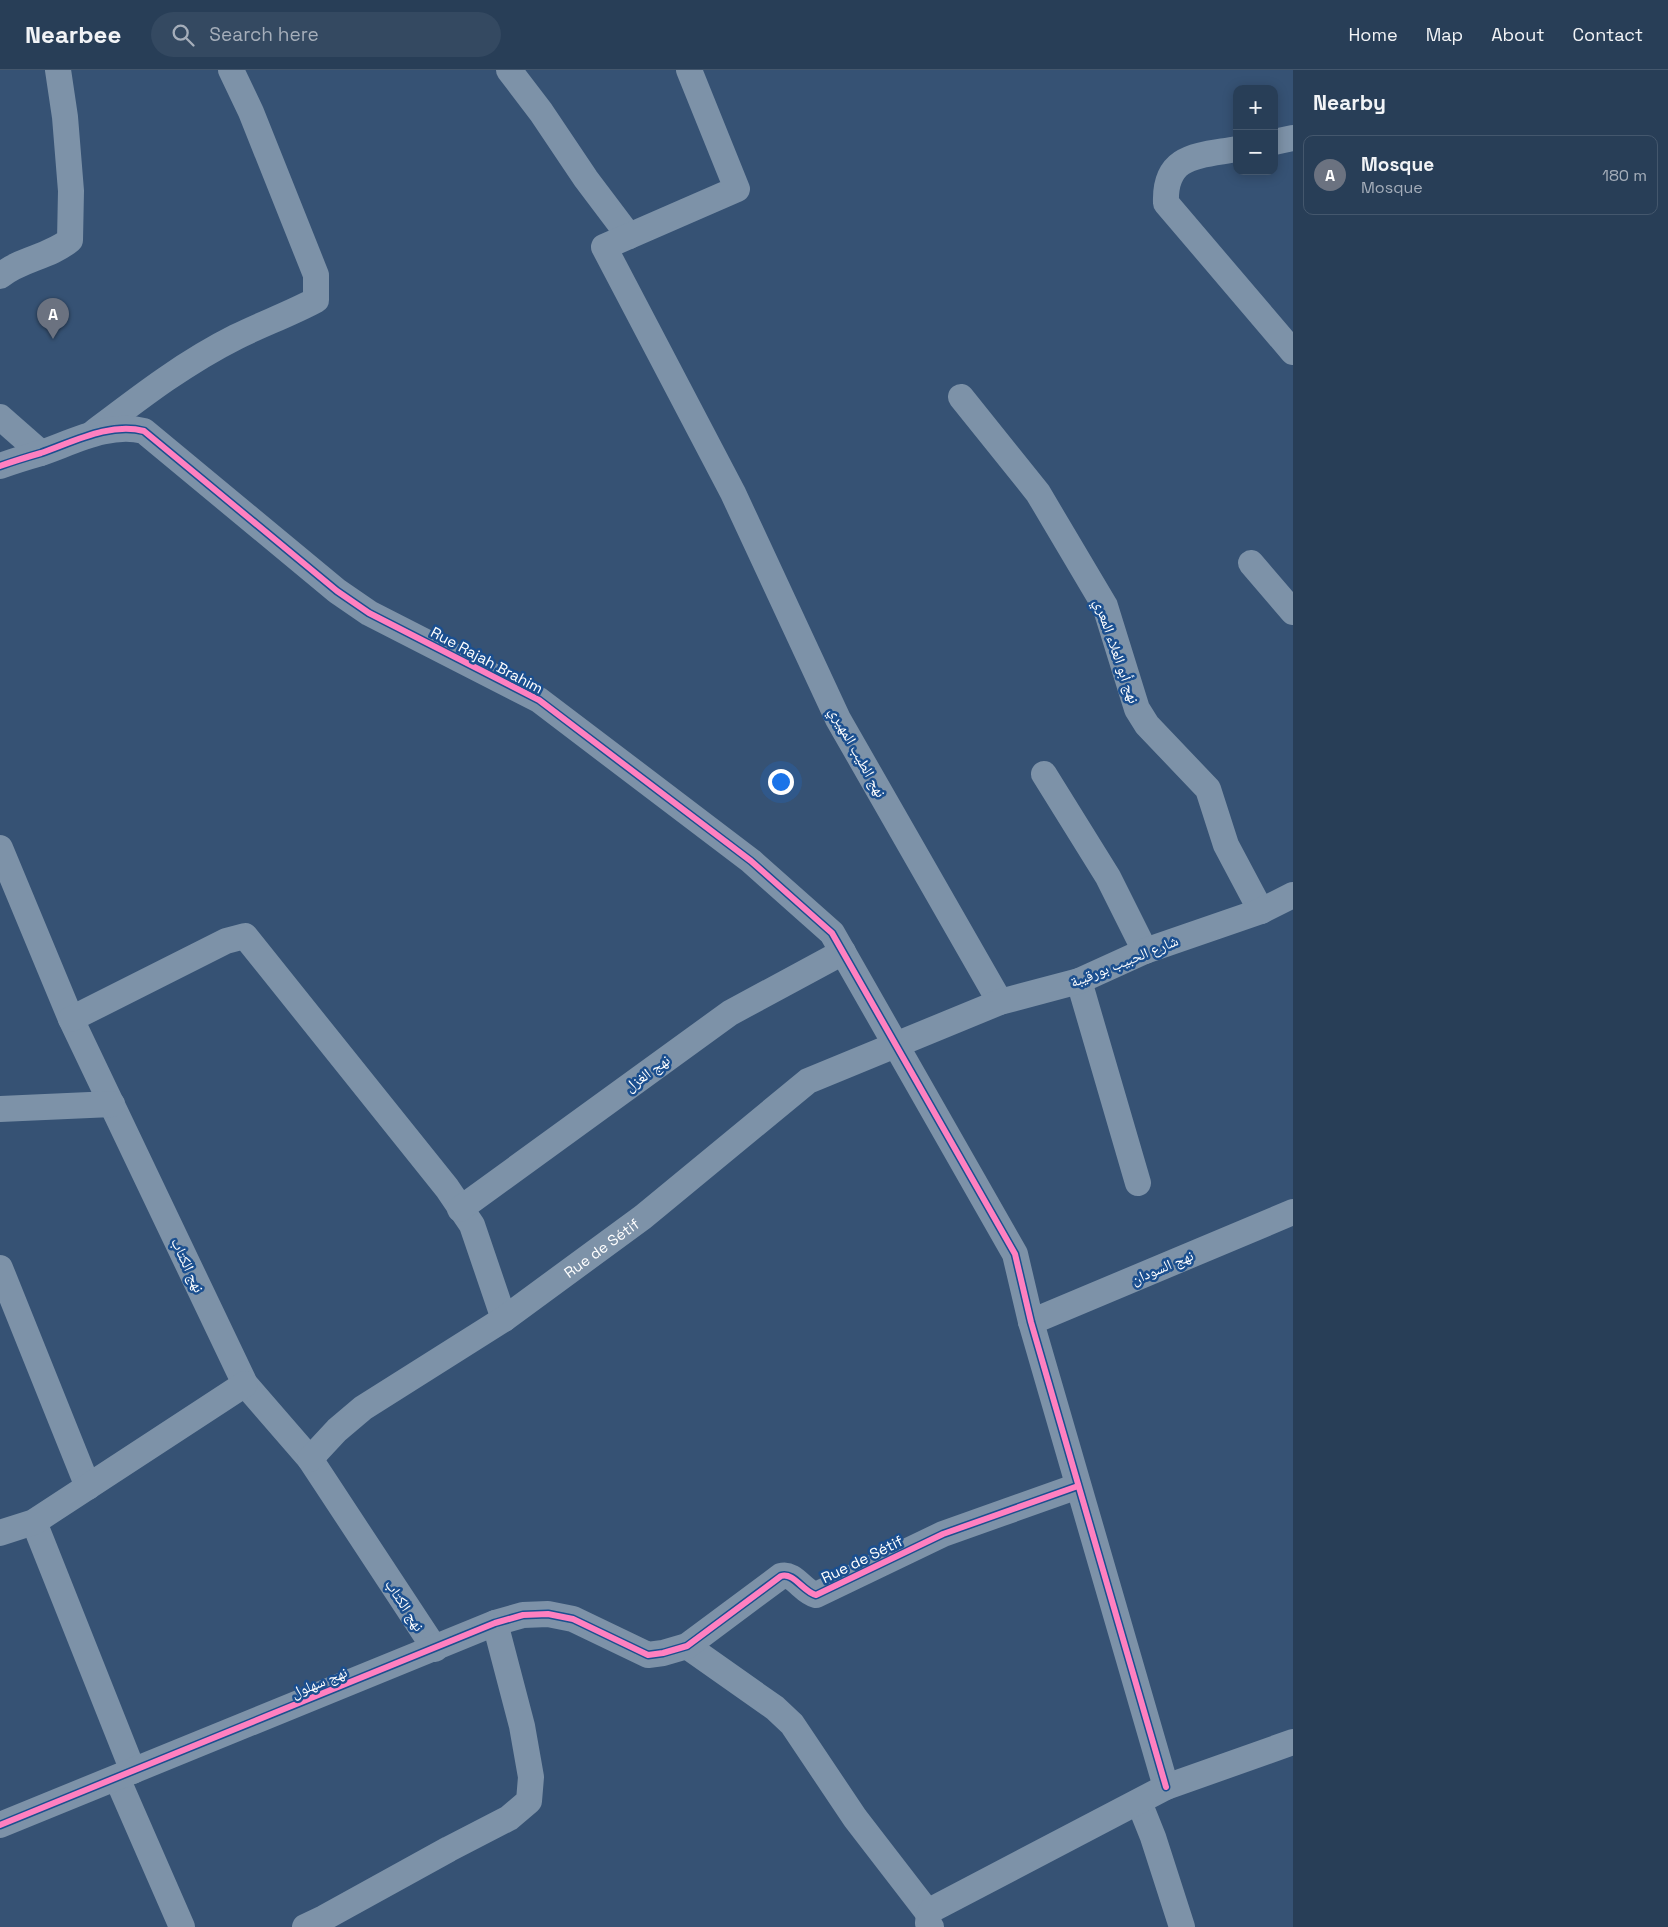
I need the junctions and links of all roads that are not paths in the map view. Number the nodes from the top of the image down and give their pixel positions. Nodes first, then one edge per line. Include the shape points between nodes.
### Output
1 (58, 70) edge
2 (231, 70) edge
3 (509, 70) edge
4 (689, 70) edge
5 (1293, 138) edge
6 (1278, 141) edge
7 (1233, 150) edge
8 (629, 236) junction
9 (0, 276) edge
10 (1293, 352) edge
11 (961, 397) dead end
12 (0, 417) edge
13 (92, 434) junction
14 (41, 453) junction
15 (0, 466) edge
16 (1251, 563) dead end
17 (1293, 612) edge
18 (1044, 774) dead end
19 (0, 848) edge
20 (1293, 895) edge
21 (1261, 911) junction
22 (1145, 951) junction
23 (843, 952) junction
24 (1079, 981) junction
25 (1000, 1002) junction
26 (71, 1019) junction
27 (897, 1044) junction
28 (112, 1104) junction
29 (0, 1110) edge
30 (1138, 1183) dead end
31 (460, 1209) junction
32 (1293, 1212) edge
33 (0, 1268) edge
34 (504, 1318) junction
35 (1031, 1322) junction
36 (245, 1384) junction
37 (310, 1459) junction
38 (1078, 1486) junction
39 (88, 1487) junction
40 (34, 1522) junction
41 (0, 1534) edge
42 (495, 1623) junction
43 (687, 1646) junction
44 (435, 1649) junction
45 (648, 1655) joint
46 (1293, 1742) edge
47 (125, 1775) junction
48 (1166, 1787) junction
49 (1139, 1802) junction
50 (0, 1825) edge
51 (929, 1921) edge
52 (319, 1924) edge
53 (182, 1927) edge
54 (1182, 1927) edge

1 - 9 street via 70,182 70,240 62,247 29,259
2 - 13 street via 316,275 316,300 235,338 161,381
3 - 8 street
4 - 8 street via 737,189
5 - 6 street
7 - 10 street via 1185,160 1172,170 1165,189 1166,203
8 - 25 street, نهج الطيب المهيري via 604,247 733,493 838,719
11 - 21 street, نهج أبو العلاء المعري via 1038,493 1105,606 1137,709 1208,789 1226,845
12 - 14 street
13 - 14 street, Rue Rajah Brahim
13 - 23 street, Rue Rajah Brahim via 134,428 144,431 369,614 538,700 751,862 832,933
14 - 15 street, Rue Rajah Brahim
16 - 17 street
18 - 22 street via 1108,876
19 - 26 street, نهج الكتاب
20 - 21 street, شارع الحبيب بورقيبة
21 - 22 street, شارع الحبيب بورقيبة
22 - 24 street, شارع الحبيب بورقيبة
23 - 27 street, Rue Rajah Brahim
23 - 31 street, نهج الغزل via 730,1013
24 - 25 street, شارع الحبيب بورقيبة
24 - 30 street
25 - 27 street, شارع الحبيب بورقيبة
26 - 28 street, نهج الكتاب
26 - 31 street via 226,941 245,936 447,1188
27 - 34 street, Rue de Sétif via 808,1082 643,1217
27 - 35 street, Rue Rajah Brahim via 1015,1254
28 - 29 street
28 - 36 street, نهج الكتاب
31 - 34 street via 472,1225
32 - 35 street, نهج السودان
33 - 39 street
34 - 37 street, Rue de Sétif via 363,1408
35 - 38 street, Rue Rajah Brahim
36 - 37 street, نهج الكتاب
36 - 39 street
37 - 44 street, نهج الكتاب
38 - 43 street, Rue de Sétif via 943,1534 816,1595 791,1576 781,1576
38 - 48 street, Rue Rajah Brahim
39 - 40 street
40 - 41 street
40 - 47 street
42 - 44 street, نهج سهلول
42 - 45 street, نهج سهلول via 523,1615 548,1614 573,1620
42 - 52 street via 522,1726 531,1777 529,1800 509,1818
43 - 45 street, Rue de Sétif
43 - 51 street via 775,1708 792,1724
44 - 47 street, نهج سهلول
46 - 48 street
47 - 50 street, نهج سهلول
47 - 53 street
48 - 49 street
49 - 51 street via 933,1910
49 - 54 street

